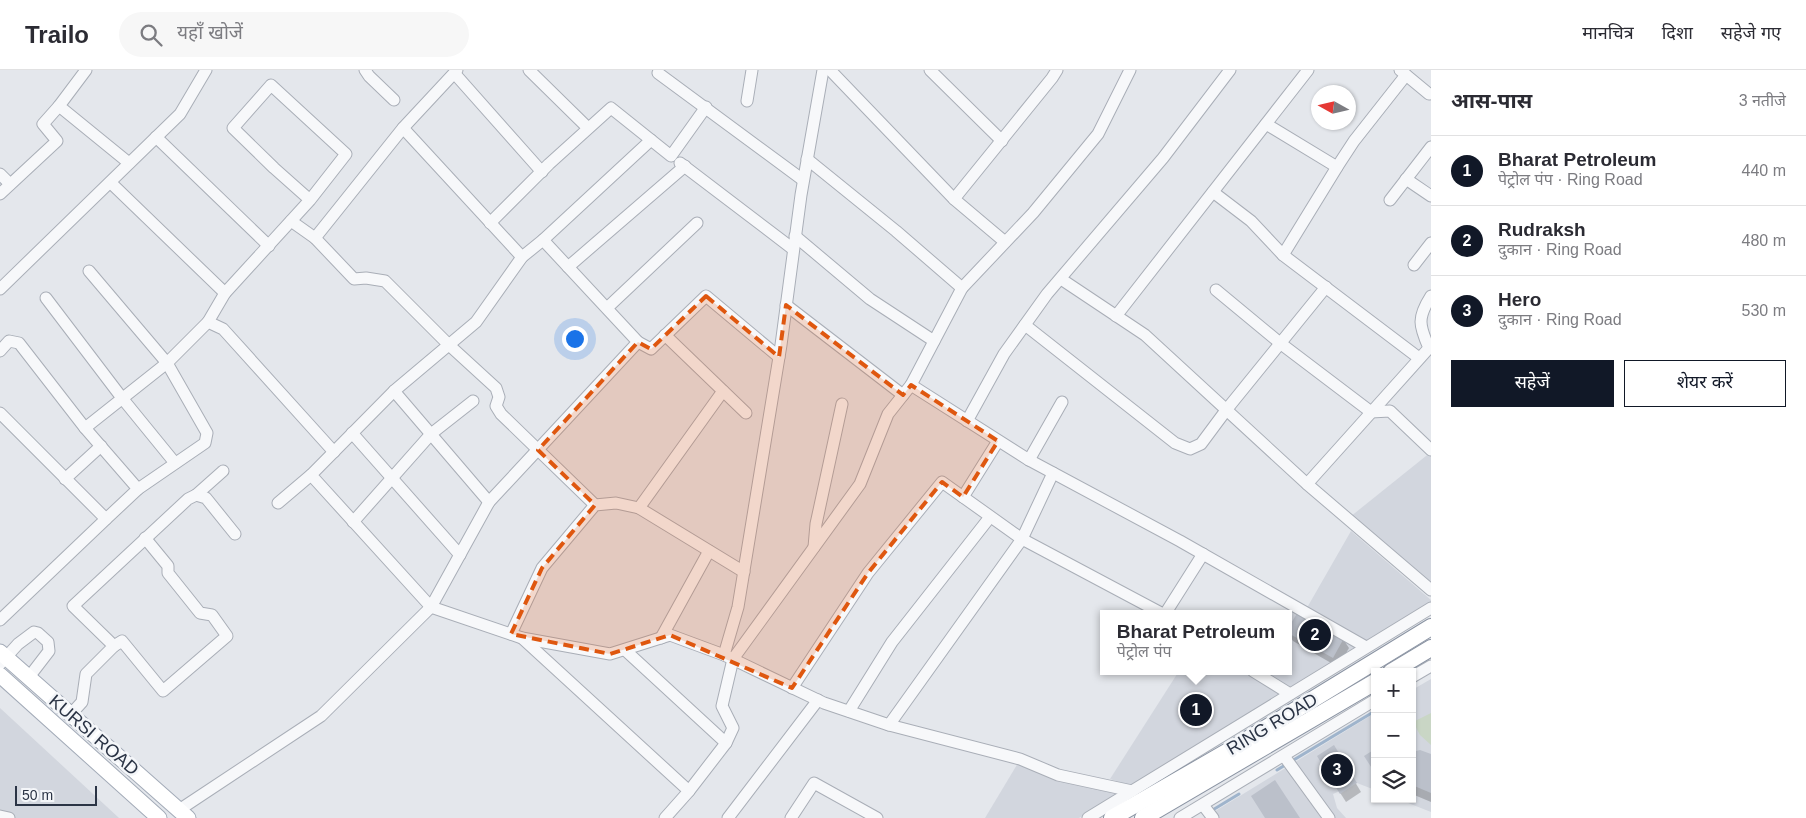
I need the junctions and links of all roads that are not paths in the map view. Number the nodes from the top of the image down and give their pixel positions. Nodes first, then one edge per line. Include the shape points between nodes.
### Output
1 (86, 70) edge
2 (206, 70) edge
3 (529, 70) edge
4 (752, 70) edge
5 (823, 70) edge
6 (830, 70) edge
7 (930, 70) edge
8 (1056, 70) edge
9 (1130, 70) edge
10 (1230, 70) edge
11 (1308, 70) edge
12 (369, 72) edge
13 (456, 72) edge
14 (1403, 72) edge
15 (658, 73) dead end
16 (1429, 94) dead end
17 (394, 100) dead end
18 (747, 101) dead end
19 (59, 106) junction
20 (706, 107) junction
21 (1266, 124) junction
22 (403, 128) junction
23 (588, 128) junction
24 (156, 137) junction
25 (651, 140) junction
26 (1002, 140) junction
27 (1431, 147) edge
28 (671, 156) junction
29 (807, 160) junction
30 (129, 164) junction
31 (685, 166) junction
32 (1336, 167) junction
33 (542, 172) junction
34 (0, 174) edge
35 (1406, 179) junction
36 (804, 180) junction
37 (111, 183) junction
38 (10, 184) junction
39 (1213, 192) junction
40 (0, 194) edge
41 (1431, 196) edge
42 (954, 199) junction
43 (310, 200) junction
44 (1390, 200) dead end
45 (291, 221) junction
46 (490, 223) junction
47 (697, 223) dead end
48 (795, 236) junction
49 (315, 238) junction
50 (543, 240) junction
51 (1005, 242) junction
52 (1431, 243) edge
53 (269, 246) junction
54 (793, 249) junction
55 (1283, 255) junction
56 (522, 257) junction
57 (1414, 265) dead end
58 (568, 267) junction
59 (88, 271) dead end
60 (1061, 279) junction
61 (1326, 287) junction
62 (962, 288) junction
63 (0, 289) edge
64 (1216, 290) dead end
65 (225, 293) junction
66 (1431, 296) edge
67 (46, 298) dead end
68 (786, 305) junction
69 (607, 308) junction
70 (1116, 316) junction
71 (208, 322) junction
72 (1025, 325) junction
73 (665, 335) junction
74 (934, 341) junction
75 (638, 342) junction
76 (1280, 343) junction
77 (449, 345) junction
78 (0, 351) edge
79 (779, 357) junction
80 (1419, 358) junction
81 (166, 363) junction
82 (911, 385) junction
83 (723, 391) junction
84 (394, 392) junction
85 (903, 395) junction
86 (122, 398) junction
87 (473, 401) dead end
88 (1062, 402) dead end
89 (842, 404) dead end
90 (1227, 409) junction
91 (1371, 412) junction
92 (0, 413) edge
93 (746, 413) dead end
94 (967, 421) junction
95 (85, 428) junction
96 (352, 434) junction
97 (431, 434) junction
98 (998, 441) junction
99 (101, 446) junction
100 (538, 450) junction
101 (1431, 450) edge
102 (334, 452) junction
103 (1029, 460) junction
104 (176, 463) junction
105 (223, 471) dead end
106 (1053, 473) junction
107 (311, 475) junction
108 (392, 478) junction
109 (65, 479) junction
110 (1307, 484) junction
111 (138, 489) junction
112 (196, 495) junction
113 (962, 497) junction
114 (489, 502) junction
115 (278, 504) dead end
116 (595, 505) junction
117 (639, 508) junction
118 (990, 517) junction
119 (106, 519) junction
120 (353, 522) junction
121 (235, 534) dead end
122 (145, 538) junction
123 (1022, 539) junction
124 (813, 549) junction
125 (709, 551) junction
126 (1203, 554) junction
127 (460, 555) junction
128 (744, 572) junction
129 (1431, 590) edge
130 (431, 607) junction
131 (1431, 608) edge
132 (1156, 610) edge
133 (1167, 610) edge
134 (0, 620) edge
135 (1431, 627) edge
136 (516, 636) junction
137 (661, 638) junction
138 (114, 646) junction
139 (1366, 647) junction
140 (1431, 648) edge
141 (624, 650) junction
142 (728, 657) junction
143 (2, 658) edge
144 (1431, 666) edge
145 (1398, 668) edge
146 (0, 674) edge
147 (1259, 675) edge
148 (1416, 675) edge
149 (29, 677) junction
150 (1371, 684) edge
151 (792, 688) junction
152 (1290, 694) junction
153 (818, 700) junction
154 (1371, 703) edge
155 (849, 711) junction
156 (71, 714) junction
157 (890, 725) junction
158 (726, 743) junction
159 (1288, 762) junction
160 (689, 791) junction
161 (1132, 791) junction
162 (1208, 812) edge
163 (184, 814) edge
164 (0, 816) edge
165 (9, 818) edge
166 (158, 818) edge
167 (665, 818) edge
168 (728, 818) edge
169 (791, 818) edge
170 (877, 818) edge
171 (1088, 818) edge
172 (1112, 818) edge
173 (1143, 818) edge
174 (1180, 818) edge
175 (1329, 818) edge

1 - 19 street
2 - 24 street via 180,114
3 - 23 street
4 - 18 street
5 - 29 street
6 - 42 street
7 - 26 street
8 - 26 street
9 - 51 street via 1098,134
10 - 60 street via 1164,158
11 - 21 street
12 - 17 street
13 - 22 street
13 - 33 street
14 - 16 street
14 - 32 street
15 - 20 street
19 - 30 street
19 - 38 street via 43,124 57,141
20 - 28 street
20 - 36 street
21 - 32 street
21 - 39 street
22 - 46 street
22 - 49 street
23 - 25 street via 611,108
23 - 33 street
24 - 30 street
24 - 53 street
25 - 28 street
25 - 50 street
26 - 42 street
27 - 35 street
28 - 31 street
29 - 36 street
29 - 62 street
30 - 37 street
31 - 54 street
31 - 58 street
32 - 55 street
33 - 46 street
34 - 38 street
35 - 41 street
35 - 44 street
36 - 48 street
37 - 63 street
37 - 65 street
38 - 40 street
39 - 55 street via 1251,222
39 - 70 street
42 - 51 street
43 - 43 street via 346,154 271,85 234,128
43 - 45 street
45 - 49 street
45 - 53 street
46 - 56 street
47 - 69 street
48 - 54 street
48 - 74 street via 870,299
49 - 77 street via 354,280 385,281
50 - 56 street
50 - 58 street
51 - 62 street
52 - 57 street
53 - 65 street
54 - 68 street
55 - 61 street
56 - 77 street via 476,322
58 - 69 street
59 - 81 street
60 - 70 street
60 - 72 street
61 - 76 street
61 - 80 street
62 - 74 street
64 - 76 street
65 - 71 street
66 - 80 street via 1422,311 1421,330 1429,348
67 - 86 street
68 - 79 street
68 - 85 street
69 - 75 street
70 - 90 street via 1145,335
71 - 81 street
71 - 102 street via 223,329
72 - 90 street via 1174,443 1190,449 1202,444
72 - 94 street via 1004,354
73 - 75 street via 651,349
73 - 79 street via 706,296
73 - 83 street
74 - 82 street
75 - 100 street
76 - 90 street
76 - 91 street
77 - 84 street
77 - 100 street via 496,388 498,410
78 - 95 street via 9,341 19,342
79 - 128 street
80 - 91 street
81 - 86 street
81 - 104 street via 207,433 205,443
82 - 85 street
82 - 94 street
83 - 93 street
83 - 117 street
84 - 96 street
84 - 97 street
85 - 124 street via 888,414 860,484
86 - 95 street
86 - 104 street
87 - 97 street
88 - 103 street
89 - 124 street
90 - 110 street
91 - 101 street via 1390,411
91 - 110 street
92 - 109 street
94 - 98 street
95 - 99 street
96 - 102 street
96 - 108 street
97 - 108 street
97 - 114 street
98 - 103 street
98 - 113 street
99 - 109 street
99 - 111 street
100 - 114 street
100 - 116 street
102 - 107 street
103 - 106 street
104 - 111 street
105 - 112 street
106 - 123 street
106 - 126 street
107 - 115 street
107 - 120 street
108 - 120 street
108 - 127 street
109 - 119 street
110 - 129 street
111 - 119 street
112 - 121 street via 206,498
112 - 122 street via 188,498
113 - 118 street
113 - 151 street via 942,482 868,573
114 - 127 street
116 - 117 street via 616,503
116 - 136 street via 542,568
117 - 125 street
118 - 123 street
118 - 155 street via 892,642
119 - 134 street
120 - 130 street
122 - 138 street via 73,606
122 - 138 street via 200,613 212,615 227,636 163,690 122,641
123 - 132 street
123 - 157 street
124 - 142 street
125 - 128 street
125 - 137 street
126 - 133 street
126 - 139 street
127 - 130 street
128 - 142 street
130 - 136 street
130 - 163 street via 321,716
131 - 139 street
135 - 172 highway, RING ROAD
136 - 141 street via 610,654
136 - 160 street
137 - 141 street
137 - 142 street via 670,635
138 - 156 street via 86,674 82,702
139 - 152 street
140 - 145 highway
141 - 158 street
142 - 151 street
142 - 158 street via 722,706 733,728
143 - 149 main road, KURSI ROAD
143 - 149 street via 34,632 43,637 48,642 49,651
144 - 148 street
146 - 166 main road, KURSI ROAD
147 - 152 street
149 - 156 main road, KURSI ROAD
150 - 173 highway, RING ROAD
151 - 153 street
152 - 161 street
153 - 155 street
153 - 168 street
154 - 159 street
155 - 157 street
156 - 163 main road, KURSI ROAD
157 - 161 street via 1020,759 1058,775
158 - 160 street
159 - 162 street
159 - 175 street
160 - 167 street
161 - 171 street
162 - 174 street
164 - 165 street
169 - 170 street via 814,783

